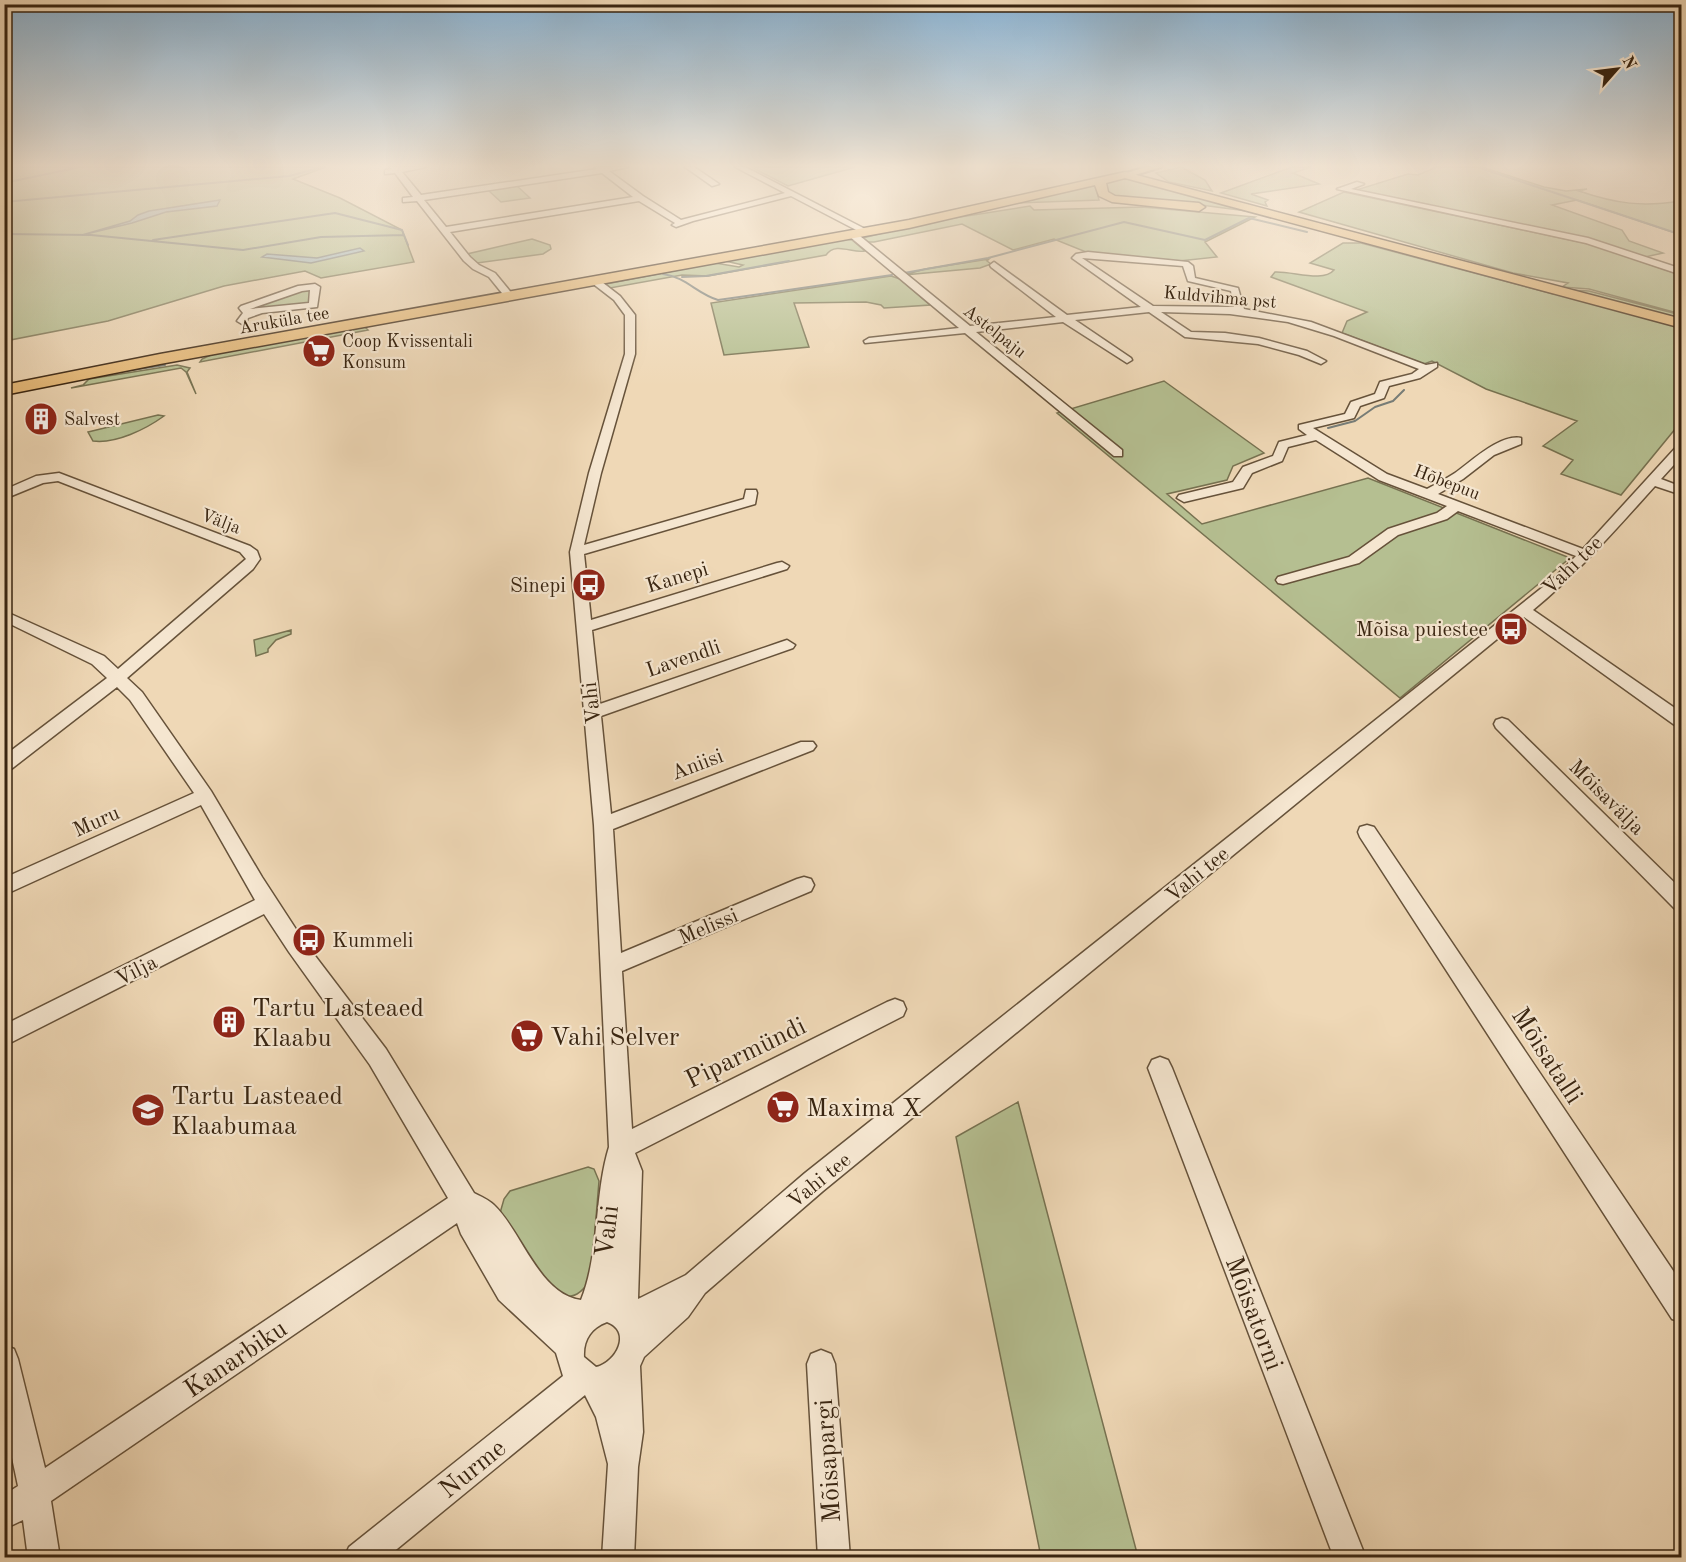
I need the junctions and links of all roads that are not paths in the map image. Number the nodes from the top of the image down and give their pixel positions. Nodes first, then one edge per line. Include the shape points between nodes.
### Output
1 (452, 240) edge
2 (820, 240) edge
3 (859, 240) edge
4 (1372, 240) edge
5 (1583, 240) edge
6 (994, 265) dead end
7 (1682, 272) edge
8 (595, 281) junction
9 (509, 296) junction
10 (1148, 309) junction
11 (1228, 311) junction
12 (245, 317) joint
13 (1066, 319) junction
14 (1682, 322) edge
15 (967, 330) junction
16 (869, 341) dead end
17 (1127, 360) dead end
18 (1321, 361) dead end
19 (4, 390) edge
20 (1303, 427) joint
21 (1317, 436) junction
22 (1517, 441) dead end
23 (1682, 448) edge
24 (1118, 453) dead end
25 (1653, 482) junction
26 (1682, 491) edge
27 (751, 493) dead end
28 (1428, 494) junction
29 (4, 495) edge
30 (1184, 498) dead end
31 (1457, 505) junction
32 (577, 552) junction
33 (1586, 555) junction
34 (782, 566) dead end
35 (1284, 580) dead end
36 (1523, 610) junction
37 (4, 615) edge
38 (584, 627) junction
39 (787, 645) dead end
40 (118, 677) junction
41 (592, 710) junction
42 (1682, 722) edge
43 (1502, 724) dead end
44 (807, 746) dead end
45 (4, 765) edge
46 (205, 796) junction
47 (603, 825) junction
48 (1367, 832) dead end
49 (804, 885) dead end
50 (4, 887) edge
51 (268, 903) junction
52 (1682, 903) edge
53 (612, 966) junction
54 (895, 1009) dead end
55 (4, 1036) edge
56 (1160, 1068) dead end
57 (621, 1147) junction
58 (465, 1202) junction
59 (696, 1284) junction
60 (1682, 1309) edge
61 (624, 1313) junction
62 (588, 1314) junction
63 (570, 1347) junction
64 (630, 1356) junction
65 (4, 1359) edge
66 (820, 1364) dead end
67 (589, 1379) junction
68 (623, 1467) junction
69 (34, 1494) junction
70 (4, 1514) edge
71 (44, 1557) edge
72 (360, 1557) edge
73 (618, 1557) edge
74 (834, 1557) edge
75 (1350, 1557) edge

1 - 9 street via 476,267 492,275
2 - 8 highway, Aruküla tee
3 - 15 street, Astelpaju
4 - 14 highway
5 - 7 street
6 - 13 street
8 - 9 highway, Aruküla tee
8 - 32 street, Vahi via 617,298 630,315 630,354 595,473
9 - 19 highway, Aruküla tee
10 - 11 street, Kuldvihma pst
10 - 11 street via 1076,258 1088,255 1185,264 1190,266 1191,279 1235,290 1239,309
10 - 13 street, Kuldvihma pst
10 - 18 street via 1189,335 1259,342
11 - 20 street, Kuldvihma pst via 1306,324 1430,367 1416,376 1384,384 1380,396 1355,404 1350,416
12 - 12 street via 244,308 301,288 315,287 314,305
13 - 15 street, Kuldvihma pst
13 - 17 street
15 - 16 street, Kuldvihma pst
15 - 24 street, Astelpaju
20 - 21 street, Hõbepuu
21 - 28 street, Hõbepuu via 1383,477
21 - 30 street via 1282,445 1278,458 1247,470 1238,485
22 - 28 street via 1490,452
23 - 25 street, Vahi tee
25 - 26 street
25 - 33 street, Vahi tee
27 - 32 street via 750,501
28 - 31 street, Hõbepuu
29 - 40 street, Välja via 40,479 58,477 252,555 248,566
31 - 33 street, Hõbepuu
31 - 35 street via 1442,516 1392,532 1354,560
32 - 38 street, Vahi
33 - 36 street, Vahi tee
34 - 38 street, Kanepi
36 - 42 street
36 - 59 street, Vahi tee via 814,1182
37 - 40 street via 98,660
38 - 41 street, Vahi
39 - 41 street, Lavendli
40 - 45 street
40 - 46 street via 136,696
41 - 47 street, Vahi
43 - 52 street, Mõisavälja
44 - 47 street, Aniisi
46 - 50 street, Muru
46 - 51 street
47 - 53 street, Vahi
48 - 60 street, Mõisatalli
49 - 53 street, Melissi
51 - 55 street, Vilja
51 - 58 street via 378,1057
53 - 57 street, Vahi
54 - 57 street, Piparmündi
56 - 75 street, Mõisatorni
57 - 61 street, Vahi via 630,1171
57 - 62 street, Vahi via 613,1171 598,1288
58 - 62 street via 485,1213 545,1297 568,1312
58 - 63 street via 470,1225 509,1290
58 - 69 street, Kanarbiku
59 - 61 street, Vahi tee via 644,1313
59 - 64 street, Vahi tee
61 - 62 street via 607,1308
61 - 64 street via 633,1326
62 - 63 street via 576,1328
63 - 67 street via 576,1370
64 - 67 street via 617,1374 603,1380
64 - 68 street
65 - 69 street
66 - 74 street, Mõisapargi
67 - 68 street via 610,1414
67 - 72 street, Nurme
68 - 73 street
69 - 70 street, Kanarbiku
69 - 71 street

